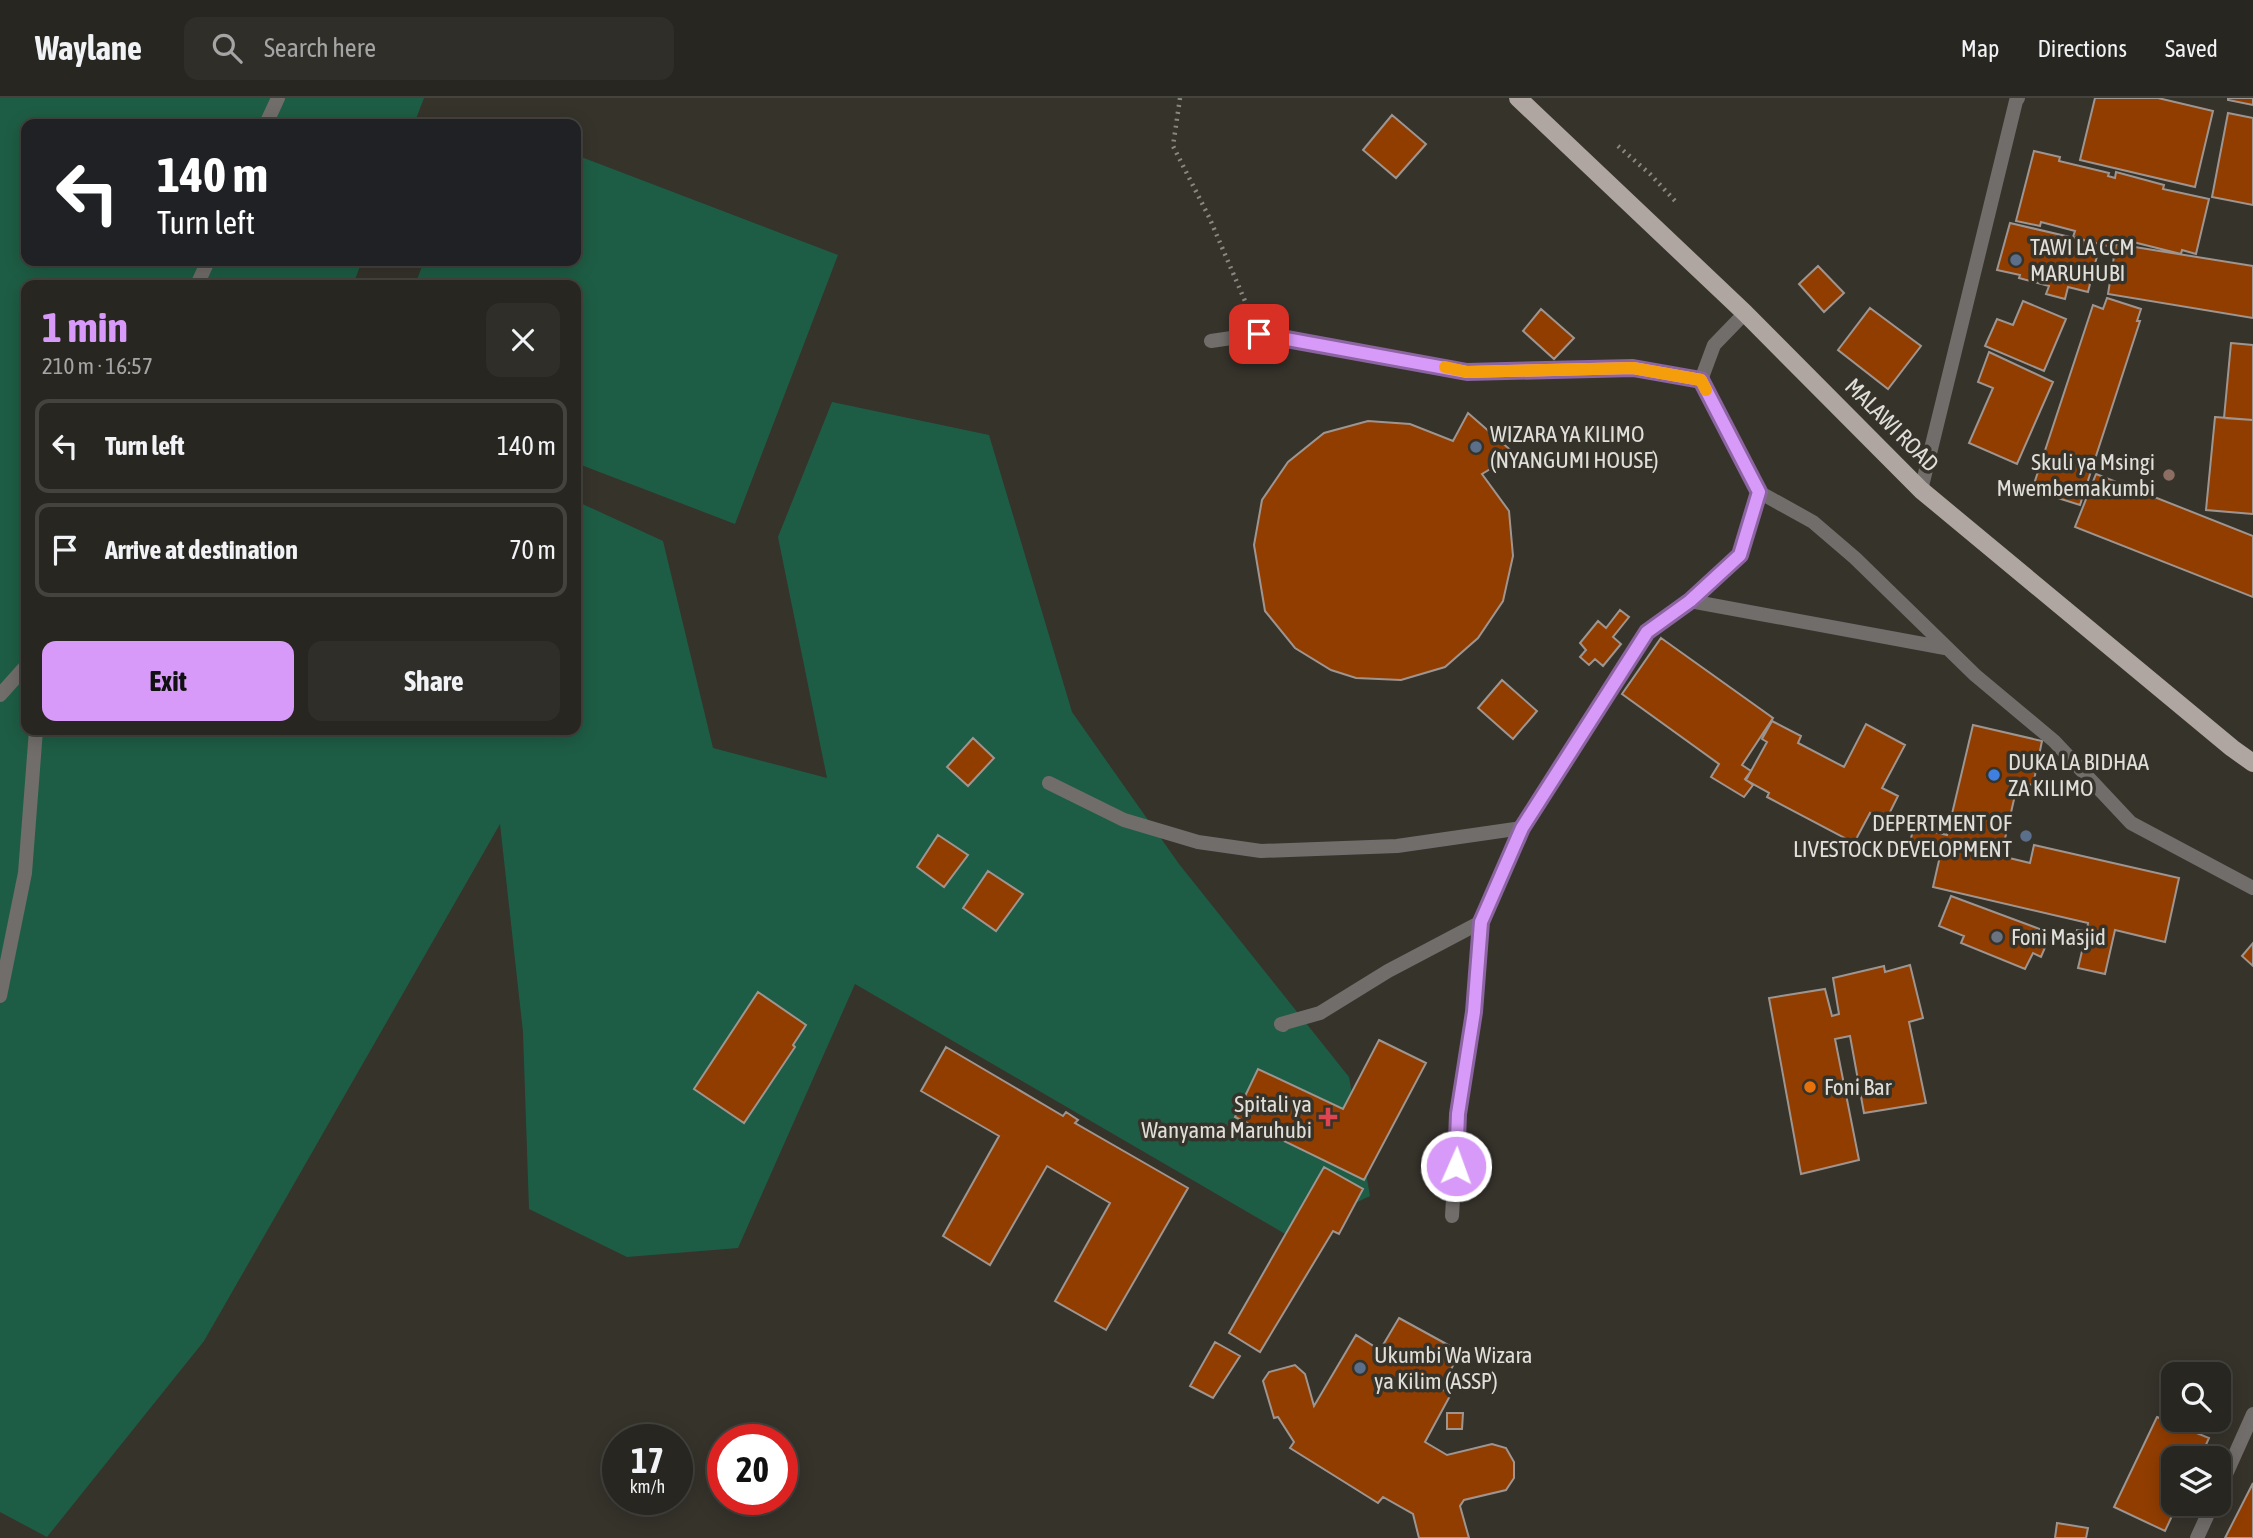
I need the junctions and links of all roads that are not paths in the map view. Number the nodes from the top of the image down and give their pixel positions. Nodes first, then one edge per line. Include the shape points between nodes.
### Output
1 (278, 98) edge
2 (1518, 98) edge
3 (2018, 98) edge
4 (268, 119) edge
5 (1745, 313) junction
6 (1211, 341) dead end
7 (1701, 380) junction
8 (1921, 490) junction
9 (1759, 492) junction
10 (1690, 601) junction
11 (1947, 648) junction
12 (21, 672) edge
13 (0, 695) edge
14 (36, 735) edge
15 (2253, 763) edge
16 (1049, 783) dead end
17 (1522, 828) junction
18 (2253, 888) edge
19 (1481, 922) junction
20 (0, 996) edge
21 (1283, 1025) dead end
22 (1452, 1216) dead end
23 (2253, 1415) edge
24 (2231, 1464) edge
25 (2207, 1516) edge
26 (2197, 1538) edge

1 - 4 street
2 - 5 main road, MALAWI ROAD
3 - 8 street
5 - 7 street via 1714,345
5 - 8 main road, MALAWI ROAD
6 - 7 street via 1259,334 1467,372 1633,368
7 - 9 street
8 - 15 main road, MALAWI ROAD
9 - 10 street via 1740,555
9 - 11 street via 1813,522
10 - 11 street
10 - 17 street via 1647,632
11 - 18 street via 2054,741 2131,823
12 - 13 street
14 - 20 street via 25,873
16 - 17 street via 1124,820 1198,842 1261,851 1397,846
17 - 19 street
19 - 21 street via 1320,1013
19 - 22 street via 1474,1012 1458,1114
23 - 24 street
25 - 26 street

